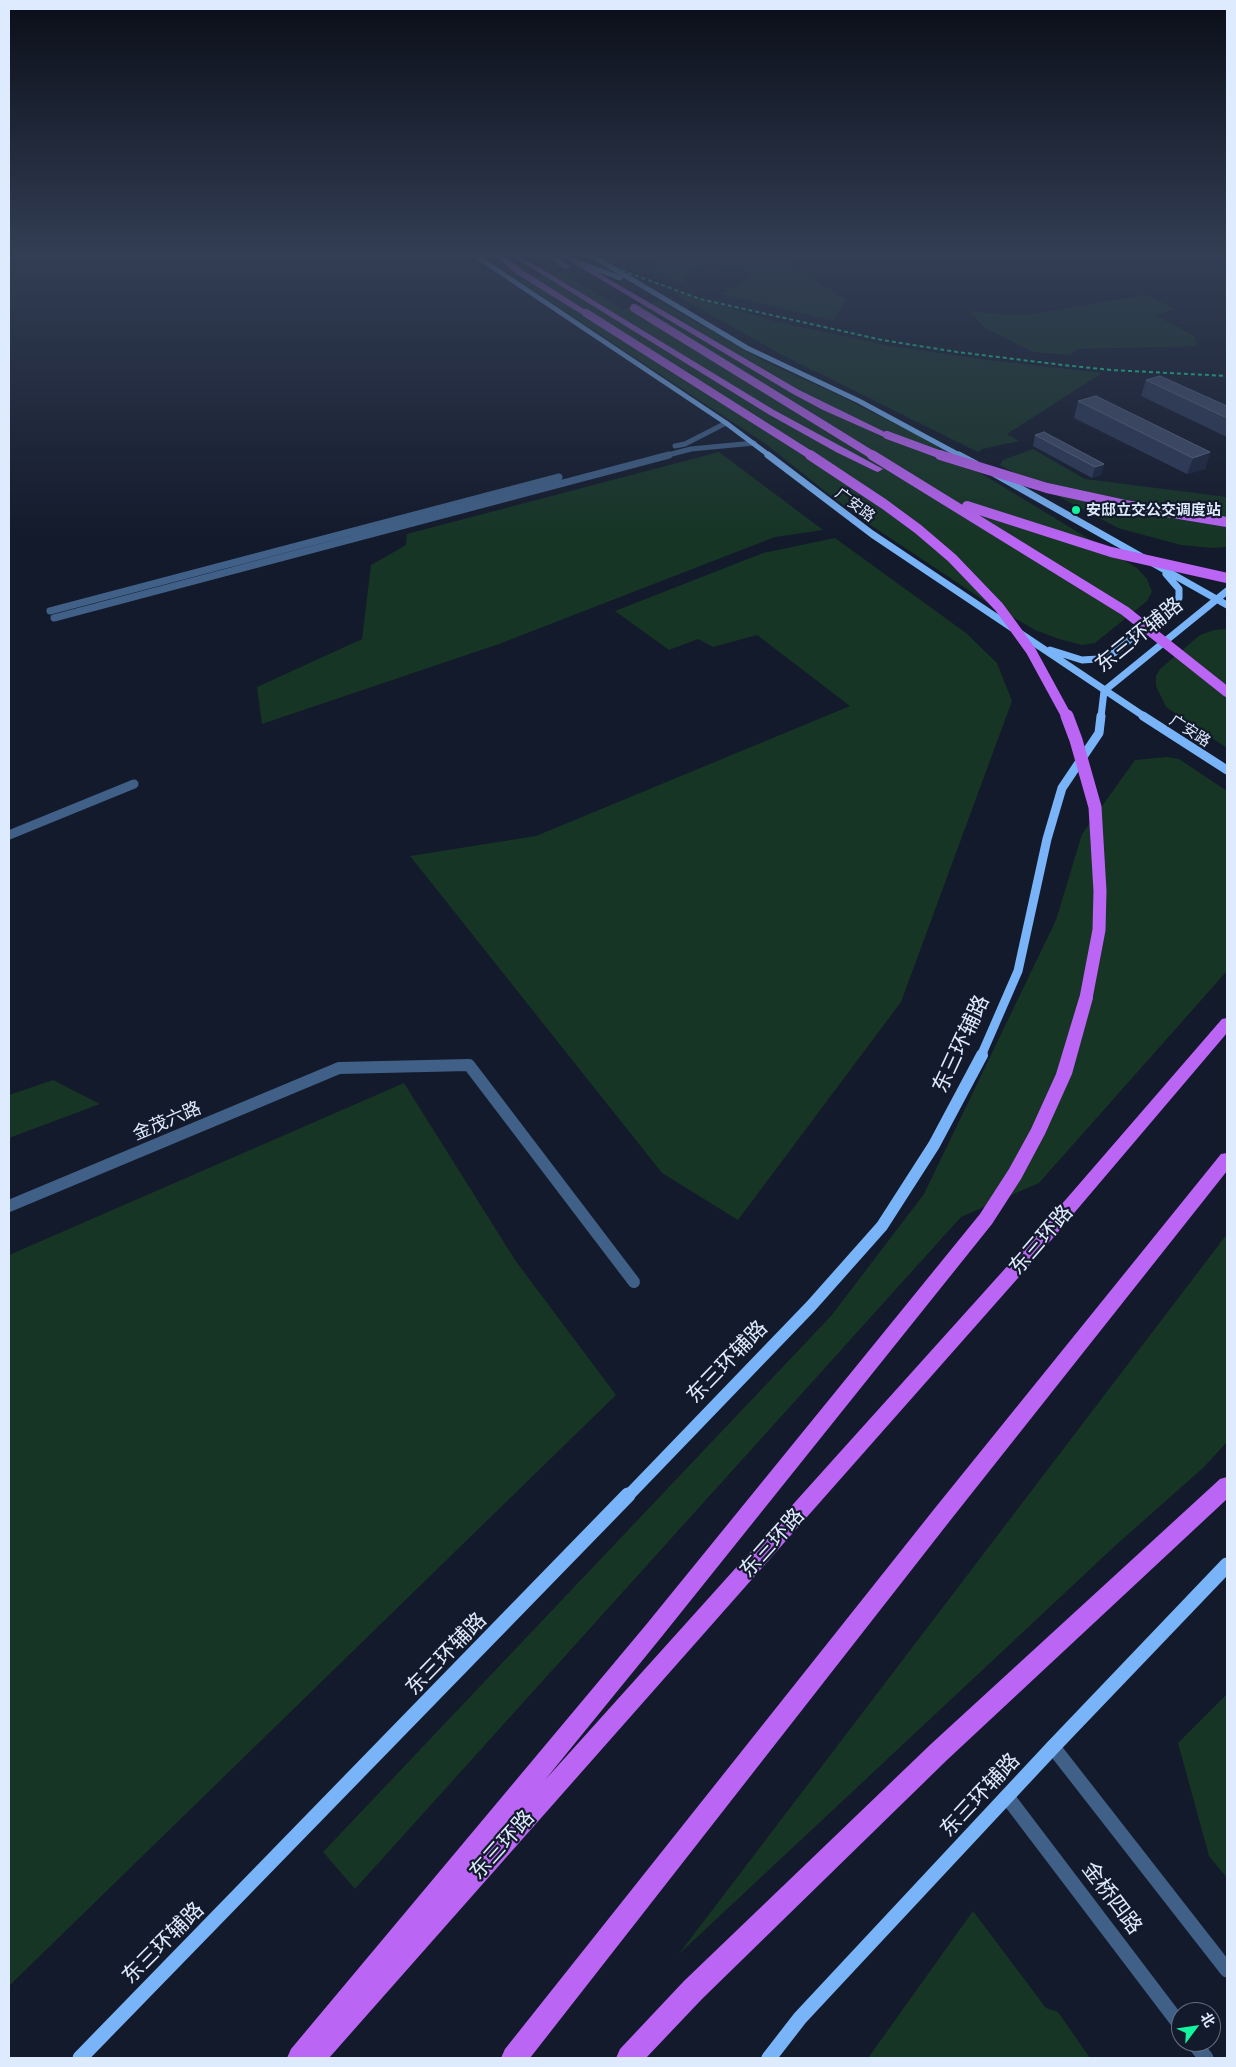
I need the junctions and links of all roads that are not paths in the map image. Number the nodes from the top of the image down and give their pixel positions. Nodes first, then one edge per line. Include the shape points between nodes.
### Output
1 (617, 350) edge
2 (645, 350) edge
3 (671, 350) edge
4 (702, 350) edge
5 (727, 350) edge
6 (753, 350) edge
7 (726, 423) junction
8 (754, 443) junction
9 (1227, 522) edge
10 (1155, 564) junction
11 (1227, 578) edge
12 (1227, 591) edge
13 (1222, 602) edge
14 (50, 610) dead end
15 (54, 618) dead end
16 (1033, 642) junction
17 (1104, 691) junction
18 (1227, 692) edge
19 (1227, 770) edge
20 (134, 784) dead end
21 (9, 835) edge
22 (1227, 1024) edge
23 (1227, 1159) edge
24 (9, 1206) edge
25 (634, 1282) dead end
26 (1227, 1486) edge
27 (1227, 1565) edge
28 (1053, 1747) junction
29 (1008, 1798) junction
30 (1227, 1970) edge
31 (1171, 2013) edge
32 (80, 2058) edge
33 (300, 2058) edge
34 (312, 2058) edge
35 (514, 2058) edge
36 (629, 2058) edge
37 (769, 2058) edge

1 - 7 main road, 广安路
2 - 33 highway, bridge via 828,466 918,529 952,558 1018,632 1064,709 1095,807 1100,891 1093,969 1064,1074 1039,1130 986,1219 652,1633
3 - 11 highway, bridge via 839,450 916,486 1068,540
4 - 18 highway, bridge via 1125,611
5 - 9 highway, bridge via 826,408 926,451 1006,477 1077,495
6 - 10 main road via 918,432
7 - 8 main road, 广安路
7 - 14 street via 685,444
8 - 15 street via 692,449
8 - 16 main road, 广安路 via 872,534
10 - 13 main road
10 - 16 main road via 1179,588 1179,598 1114,653 1082,660
12 - 13 main road, 东三环辅路
13 - 17 main road, 东三环辅路
16 - 17 main road, 广安路
17 - 19 main road, 广安路
17 - 32 main road, 东三环辅路 via 1099,733 1062,788 1047,839 1018,971 977,1067 934,1145 882,1226 692,1430
20 - 21 street
22 - 34 highway, 东三环路 via 1036,1247
23 - 35 highway
24 - 25 street, 金茂六路 via 339,1068 469,1065
26 - 36 highway via 939,1752 693,1990
27 - 28 main road, 东三环辅路
28 - 29 main road, 东三环辅路
28 - 30 street
29 - 31 street, 金桥四路
29 - 37 main road, 东三环辅路 via 800,2018

